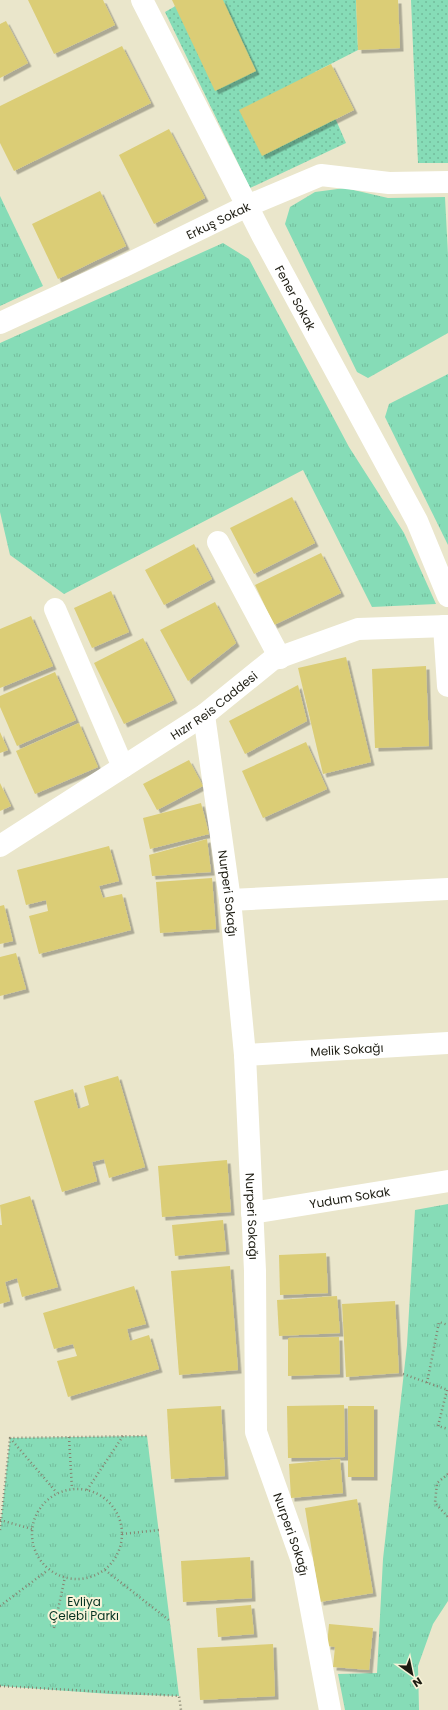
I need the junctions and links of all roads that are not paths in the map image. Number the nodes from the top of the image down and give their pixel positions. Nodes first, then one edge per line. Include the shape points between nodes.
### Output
1 (142, 0) edge
2 (448, 182) edge
3 (247, 206) junction
4 (0, 323) edge
5 (218, 542) dead end
6 (448, 596) edge
7 (55, 609) dead end
8 (446, 626) edge
9 (280, 658) junction
10 (448, 686) edge
11 (204, 715) junction
12 (123, 767) junction
13 (0, 846) edge
14 (448, 889) edge
15 (230, 900) junction
16 (448, 1043) edge
17 (245, 1055) junction
18 (448, 1181) edge
19 (252, 1213) junction
20 (330, 1710) edge

1 - 3 street, Fener Sokak
2 - 3 street, Erkuş Sokak via 389,183 322,175
3 - 4 street, Erkuş Sokak
3 - 6 street, Fener Sokak via 417,521
5 - 9 street
7 - 12 street
8 - 9 street, Hızır Reis Caddesi via 358,629
8 - 10 street
9 - 11 street, Hızır Reis Caddesi via 272,660
11 - 12 street, Hızır Reis Caddesi
11 - 15 street, Nurperi Sokağı
12 - 13 street, Hızır Reis Caddesi
14 - 15 street
15 - 17 street, Nurperi Sokağı
16 - 17 street, Melik Sokağı
17 - 19 street, Nurperi Sokağı
18 - 19 street, Yudum Sokak
19 - 20 street, Nurperi Sokağı via 256,1432 302,1561

